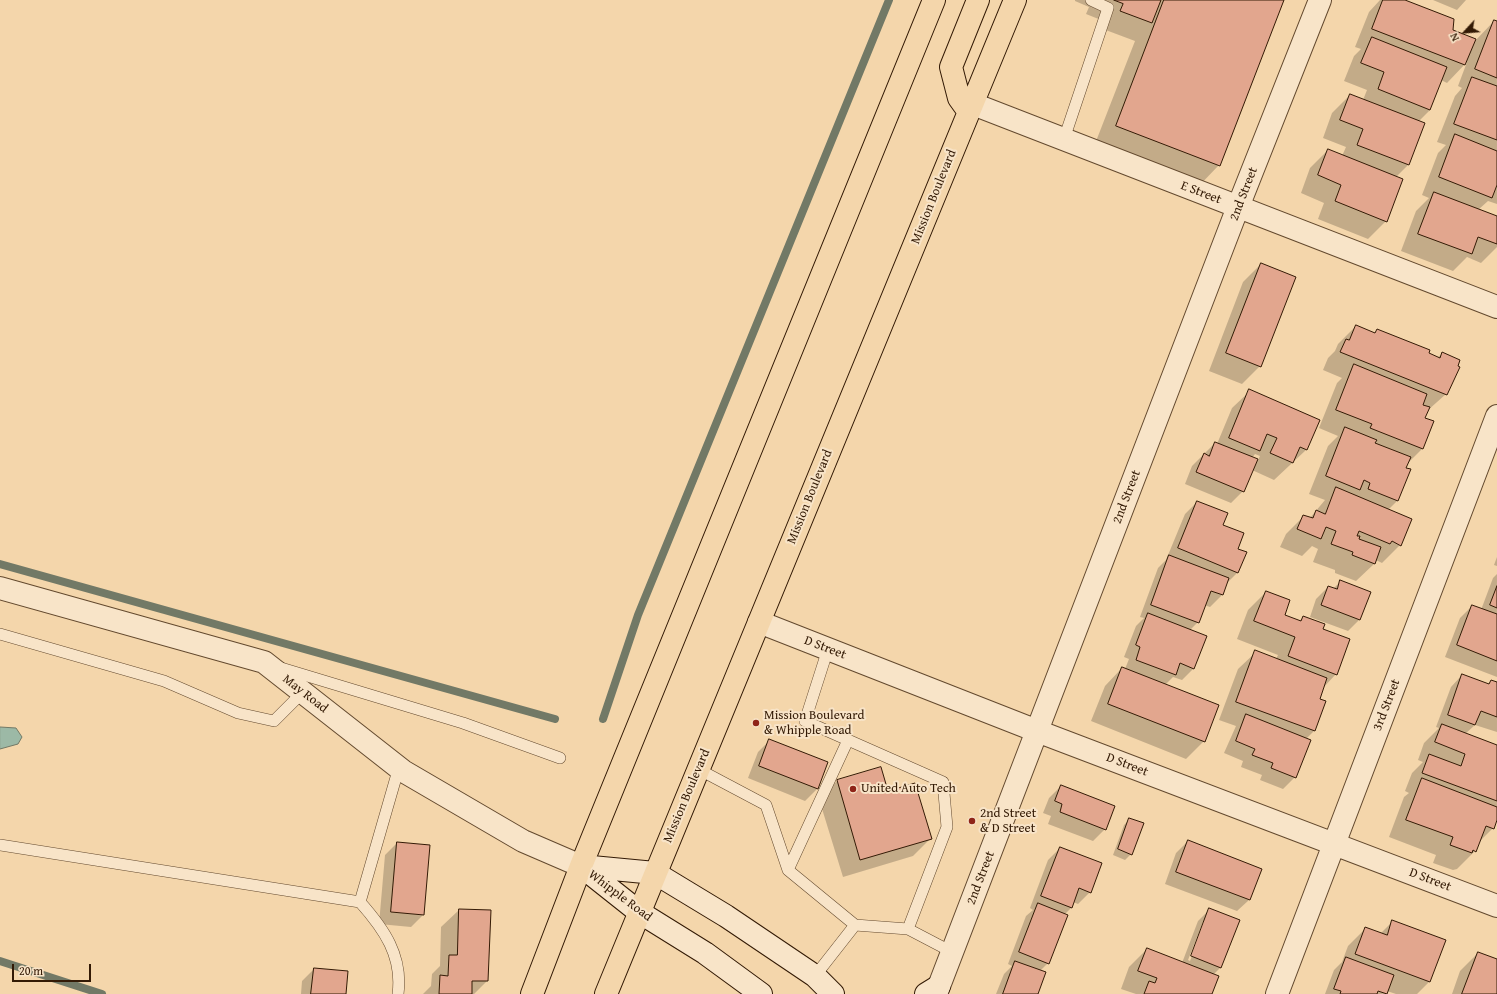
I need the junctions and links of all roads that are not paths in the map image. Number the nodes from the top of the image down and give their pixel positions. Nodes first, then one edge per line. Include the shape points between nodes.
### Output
1 (934, 0) edge
2 (978, 0) edge
3 (1015, 0) edge
4 (1091, 0) edge
5 (1320, 0) edge
6 (971, 108) junction
7 (1064, 140) junction
8 (1238, 207) junction
9 (1497, 307) edge
10 (1497, 416) edge
11 (0, 588) edge
12 (759, 622) junction
13 (0, 634) edge
14 (828, 649) junction
15 (264, 662) junction
16 (303, 692) junction
17 (1037, 731) junction
18 (848, 740) junction
19 (560, 758) dead end
20 (399, 767) junction
21 (698, 769) junction
22 (1334, 843) junction
23 (0, 845) edge
24 (581, 866) junction
25 (788, 870) junction
26 (655, 873) junction
27 (360, 902) junction
28 (1497, 906) edge
29 (639, 912) junction
30 (855, 924) junction
31 (908, 929) junction
32 (952, 952) junction
33 (815, 976) junction
34 (934, 991) edge
35 (398, 994) edge
36 (532, 994) edge
37 (606, 994) edge
38 (762, 994) edge
39 (833, 994) edge
40 (1277, 994) edge

1 - 24 main road
2 - 6 main road via 951,67 959,98
3 - 6 main road, Mission Boulevard
4 - 7 lane via 1108,8
5 - 8 street, 2nd Street
6 - 7 street, E Street
6 - 12 main road, Mission Boulevard
7 - 8 street, E Street
8 - 9 street, E Street
8 - 17 street, 2nd Street
10 - 22 street, 3rd Street
11 - 15 street, May Road
12 - 14 street, D Street
12 - 21 main road, Mission Boulevard
13 - 16 lane via 164,681 238,713 274,721
14 - 17 street, D Street
14 - 18 lane via 805,721
15 - 16 street, May Road
15 - 19 lane via 462,723
16 - 20 street, May Road
17 - 22 street, D Street
17 - 32 street, 2nd Street
18 - 25 lane
18 - 31 lane via 943,782 947,826
20 - 24 street, May Road via 523,840
20 - 27 lane
21 - 25 lane via 766,805
21 - 26 main road, Mission Boulevard
22 - 28 street, D Street
22 - 40 street, 3rd Street
23 - 27 lane
24 - 26 street, Whipple Road
24 - 29 street, Whipple Road
24 - 36 main road
25 - 30 lane
26 - 29 main road, Mission Boulevard
26 - 33 street, Whipple Road via 726,916
27 - 35 lane via 375,919 394,950 400,982
29 - 37 main road, Mission Boulevard
29 - 38 street, Whipple Road
30 - 31 lane
30 - 33 lane
31 - 32 lane
32 - 34 street, 2nd Street
33 - 39 street, Whipple Road

